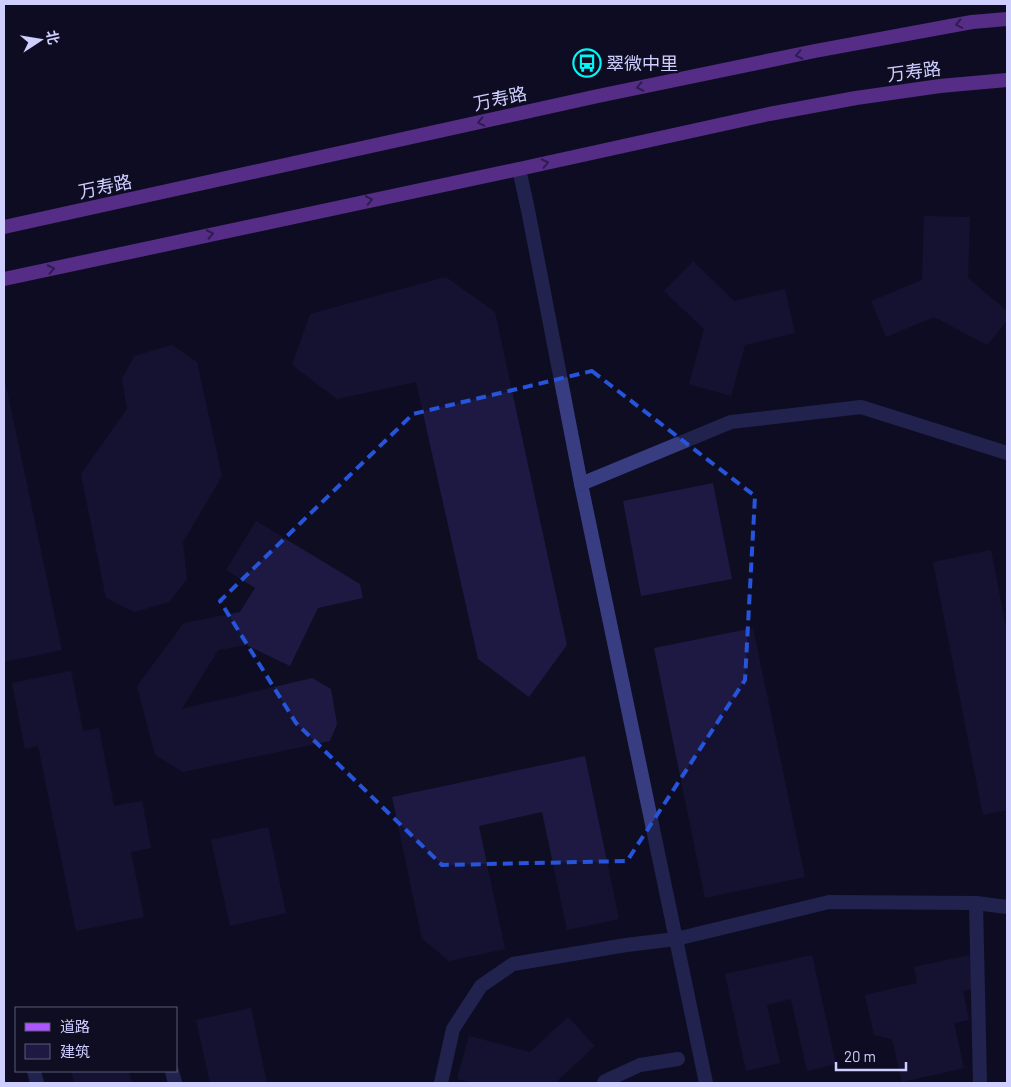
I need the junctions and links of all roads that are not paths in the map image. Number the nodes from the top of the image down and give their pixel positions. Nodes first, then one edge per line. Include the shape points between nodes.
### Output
1 (1007, 19) edge
2 (1007, 80) edge
3 (519, 169) junction
4 (4, 227) edge
5 (4, 279) edge
6 (1007, 453) edge
7 (581, 484) junction
8 (976, 903) junction
9 (1007, 907) edge
10 (676, 938) junction
11 (678, 1059) dead end
12 (441, 1083) edge
13 (604, 1083) edge
14 (706, 1083) edge
15 (980, 1083) edge

1 -> 4 main road, 万寿路 via 972,22 814,51
3 -> 2 main road, 万寿路 via 769,114 940,86
5 -> 3 main road, 万寿路
3 - 7 street
6 - 7 street via 861,407 731,422
7 - 10 street
8 - 9 street
8 - 10 street via 829,902
8 - 15 street
10 - 12 street via 513,964 481,986 453,1029
10 - 14 street
11 - 13 street via 640,1064

